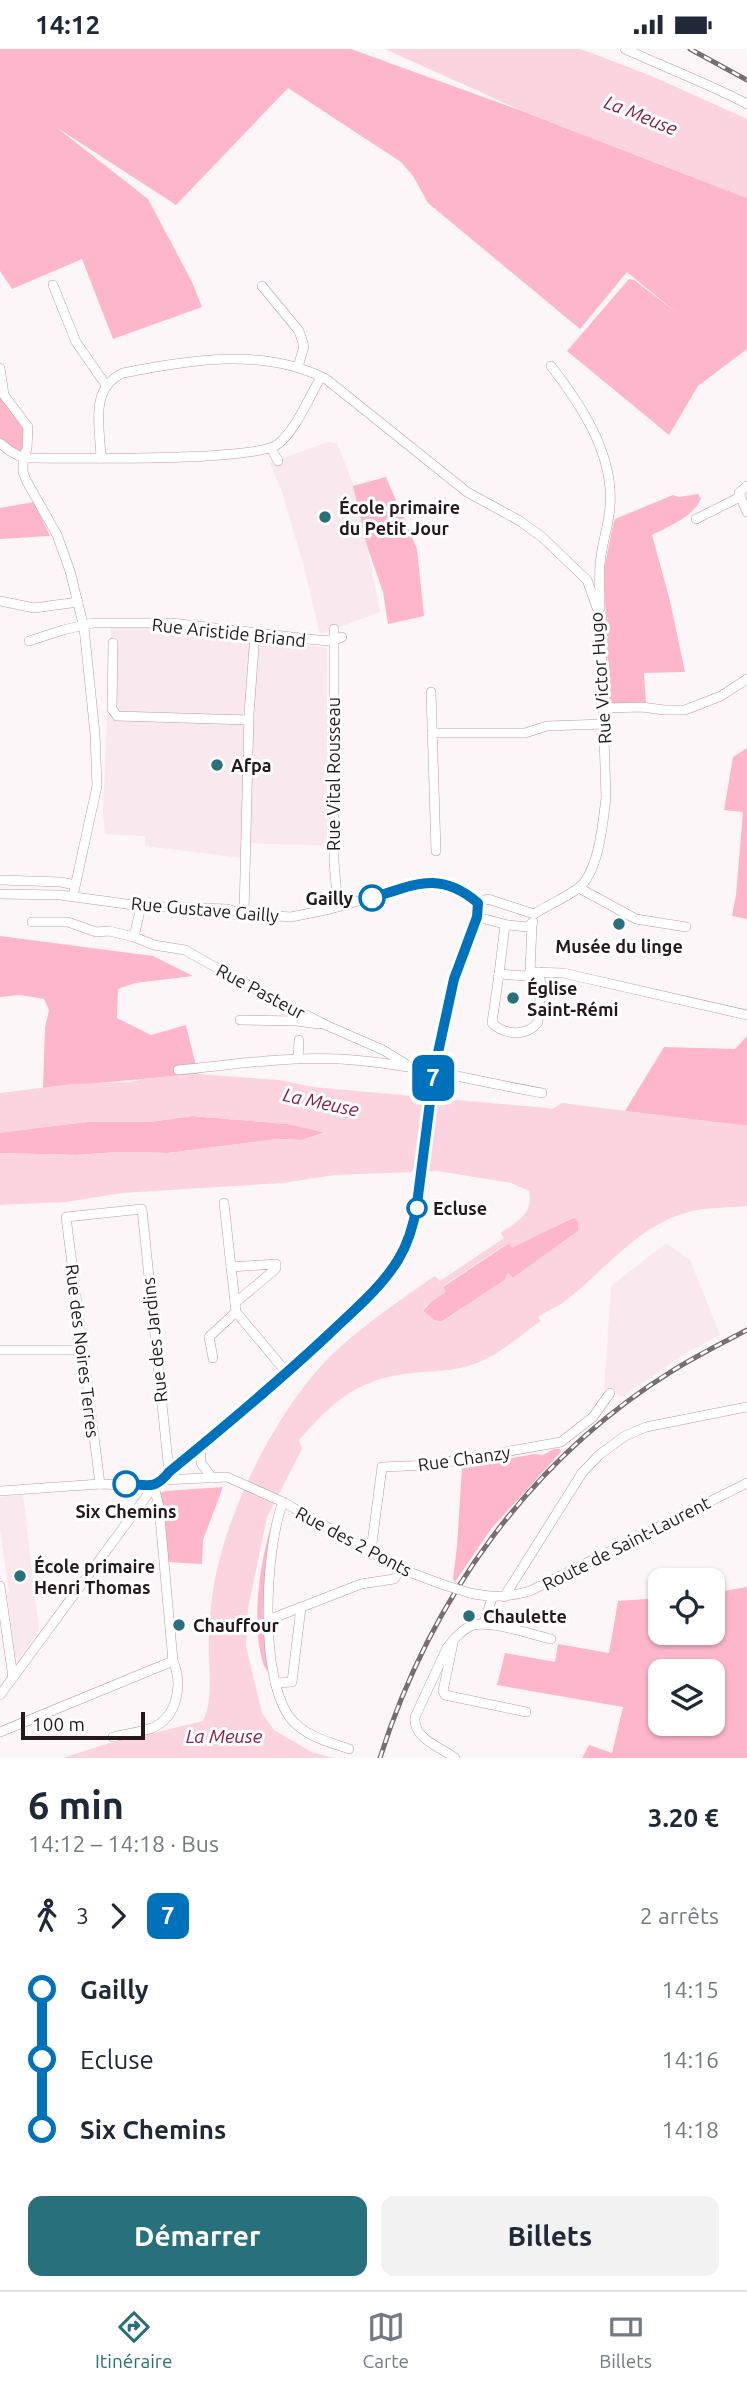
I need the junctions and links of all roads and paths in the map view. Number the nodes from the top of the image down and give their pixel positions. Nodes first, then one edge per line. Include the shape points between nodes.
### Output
1 (625, 49) edge
2 (747, 104) edge
3 (53, 285) dead end
4 (262, 286) dead end
5 (551, 366) dead end
6 (298, 367) junction
7 (0, 368) edge
8 (321, 377) junction
9 (106, 384) junction
10 (0, 443) edge
11 (271, 448) junction
12 (23, 458) junction
13 (101, 458) junction
14 (278, 461) dead end
15 (747, 487) edge
16 (740, 497) junction
17 (747, 512) edge
18 (695, 519) dead end
19 (0, 601) edge
20 (78, 602) junction
21 (600, 616) junction
22 (83, 624) junction
23 (334, 629) dead end
24 (255, 633) junction
25 (338, 639) junction
26 (29, 641) dead end
27 (113, 643) dead end
28 (747, 679) edge
29 (431, 692) dead end
30 (604, 708) junction
31 (248, 720) junction
32 (604, 725) junction
33 (432, 733) junction
34 (436, 851) dead end
35 (0, 880) edge
36 (75, 885) junction
37 (579, 888) junction
38 (0, 894) edge
39 (73, 896) junction
40 (141, 906) junction
41 (338, 907) junction
42 (478, 910) junction
43 (244, 913) junction
44 (533, 919) junction
45 (32, 922) dead end
46 (505, 925) junction
47 (687, 927) dead end
48 (134, 937) junction
49 (535, 972) junction
50 (499, 974) junction
51 (747, 1014) edge
52 (240, 1020) dead end
53 (328, 1025) junction
54 (299, 1040) dead end
55 (298, 1059) junction
56 (413, 1069) junction
57 (178, 1070) dead end
58 (434, 1071) junction
59 (542, 1093) dead end
60 (224, 1203) dead end
61 (66, 1217) joint
62 (231, 1267) junction
63 (235, 1307) junction
64 (0, 1350) edge
65 (83, 1350) junction
66 (213, 1359) dead end
67 (287, 1373) junction
68 (610, 1393) dead end
69 (747, 1407) edge
70 (200, 1447) junction
71 (169, 1472) junction
72 (212, 1478) junction
73 (158, 1483) junction
74 (747, 1483) edge
75 (100, 1484) junction
76 (0, 1491) edge
77 (281, 1502) junction
78 (371, 1551) junction
79 (401, 1569) junction
80 (0, 1586) edge
81 (504, 1597) junction
82 (492, 1598) junction
83 (301, 1607) junction
84 (268, 1619) junction
85 (484, 1623) junction
86 (551, 1639) dead end
87 (453, 1641) junction
88 (173, 1661) junction
89 (13, 1678) junction
90 (275, 1683) junction
91 (0, 1695) edge
92 (526, 1712) dead end
93 (0, 1733) edge
94 (114, 1737) dead end
95 (349, 1749) dead end
96 (455, 1758) edge

1 - 2 street
3 - 9 street via 76,342
4 - 6 street via 299,331 304,346
5 - 21 street via 578,400 591,426 609,483 611,505 600,563
6 - 8 street, Rue Victor Hugo
6 - 9 street, Rue Victor Hugo via 217,358 123,373
7 - 12 street via 4,395 28,427
8 - 11 street via 288,435
8 - 21 street, Rue Victor Hugo via 467,492 542,537 587,580
9 - 13 street via 99,401
10 - 12 street
11 - 13 street
11 - 14 street
12 - 13 street
12 - 20 street via 26,480 57,535
15 - 16 street
16 - 17 street
16 - 18 street
19 - 20 street via 34,608
20 - 22 street
21 - 30 street, Rue Victor Hugo
22 - 24 street, Rue Aristide Briand via 172,623
22 - 26 street, Rue Aristide Briand
22 - 36 street via 97,786
23 - 25 street, Rue Vital Rousseau
24 - 25 street, Rue Aristide Briand
24 - 31 street
25 - 41 street, Rue Vital Rousseau via 334,862
27 - 31 street via 112,709 117,716
28 - 30 street via 721,696 685,710
29 - 33 street
30 - 32 street, Rue Victor Hugo
31 - 43 street
32 - 33 street via 547,726 525,733
32 - 37 street, Rue Victor Hugo via 604,823 591,871
33 - 34 street
35 - 36 street
36 - 39 street
37 - 44 street
37 - 47 street via 636,919
38 - 39 street, Rue Gustave Gailly
39 - 40 street, Rue Gustave Gailly
40 - 43 street, Rue Gustave Gailly via 228,908
40 - 48 street
41 - 42 street, Rue Gustave Gailly via 426,882 459,891
41 - 43 street, Rue Gustave Gailly via 291,917
42 - 44 street via 488,899
42 - 46 street
42 - 58 street via 454,979
44 - 46 street via 527,927
44 - 49 street
45 - 48 street, Rue Pasteur via 68,922 96,932
46 - 50 street
48 - 53 street, Rue Pasteur via 185,950
49 - 50 street
49 - 50 street via 541,986 538,1022 511,1034 492,1023
49 - 51 street via 563,973
52 - 53 street
53 - 56 street, Rue Pasteur
54 - 55 street
55 - 56 street via 341,1059
55 - 57 street
56 - 58 street
58 - 59 street
58 - 67 street via 421,1182 407,1245 388,1275 360,1305
60 - 62 street
61 - 65 street, Rue des Noires Terres
61 - 71 street, Rue des Jardins via 142,1209
62 - 63 street
62 - 63 street via 276,1264
63 - 66 street via 209,1337
63 - 67 street
64 - 65 street
65 - 75 street, Rue des Noires Terres
67 - 70 street
68 - 78 street, Rue Chanzy via 593,1417 561,1442 430,1465 382,1467
69 - 81 street via 646,1427 599,1455 582,1473
70 - 71 street
70 - 72 street via 201,1464
71 - 73 street
72 - 73 street, Rue des 2 Ponts
72 - 77 street, Rue des 2 Ponts via 227,1477
73 - 75 street, Rue des 2 Ponts
73 - 88 street
73 - 89 street
74 - 81 street, Route de Saint-Laurent via 530,1591
75 - 76 street, Rue des 2 Ponts
77 - 78 street, Rue des 2 Ponts
77 - 84 street
78 - 79 street, Rue des 2 Ponts
79 - 82 street, Rue des 2 Ponts, bridge
79 - 83 street via 394,1579 360,1584
80 - 89 street
81 - 82 street, Route de Saint-Laurent
82 - 85 street
83 - 84 street
83 - 90 street via 292,1682
84 - 90 street
85 - 86 street
85 - 87 street via 472,1625
87 - 92 street via 445,1695
87 - 96 street via 415,1717 415,1727
88 - 93 street
88 - 94 street via 178,1691 169,1715 153,1727
89 - 91 street
90 - 95 street via 293,1721 313,1737

